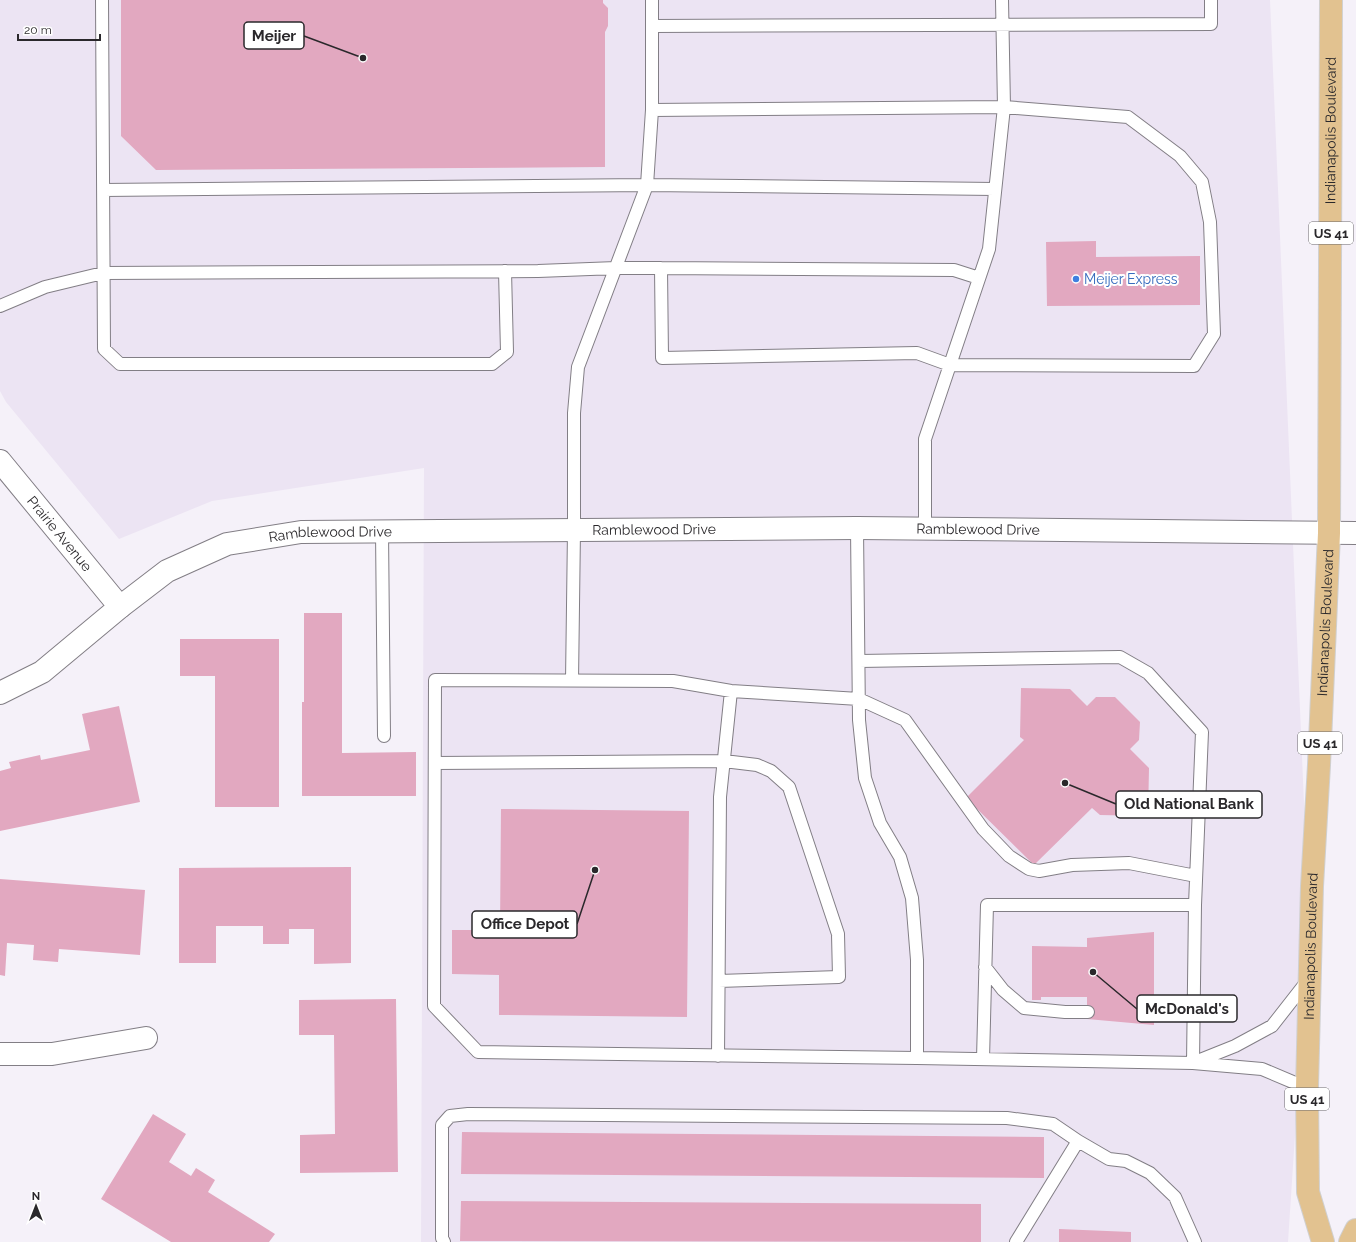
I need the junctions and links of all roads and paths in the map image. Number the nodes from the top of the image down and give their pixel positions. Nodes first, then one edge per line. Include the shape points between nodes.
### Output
1 (102, 0) edge
2 (652, 0) edge
3 (1002, 0) edge
4 (1211, 0) edge
5 (1331, 0) edge
6 (1003, 25) junction
7 (652, 26) junction
8 (1004, 107) junction
9 (652, 110) junction
10 (646, 185) junction
11 (995, 189) junction
12 (103, 190) junction
13 (616, 268) junction
14 (661, 268) junction
15 (505, 271) junction
16 (103, 273) junction
17 (979, 278) junction
18 (0, 306) edge
19 (950, 365) junction
20 (0, 460) edge
21 (857, 528) junction
22 (925, 529) junction
23 (574, 530) junction
24 (382, 531) junction
25 (1329, 533) junction
26 (1356, 533) edge
27 (120, 607) junction
28 (859, 661) junction
29 (572, 681) junction
30 (731, 691) junction
31 (0, 693) edge
32 (859, 699) junction
33 (384, 736) dead end
34 (724, 761) junction
35 (435, 763) junction
36 (1196, 876) junction
37 (1195, 905) junction
38 (985, 967) junction
39 (1310, 978) junction
40 (719, 980) junction
41 (1194, 1009) junction
42 (1155, 1011) dead end
43 (1088, 1012) dead end
44 (146, 1038) dead end
45 (0, 1054) edge
46 (718, 1056) junction
47 (917, 1058) junction
48 (983, 1059) junction
49 (1194, 1063) junction
50 (1307, 1088) junction
51 (1078, 1141) junction
52 (1356, 1230) edge
53 (444, 1242) edge
54 (1016, 1242) edge
55 (1195, 1242) edge
56 (1324, 1242) edge
57 (1350, 1242) edge

1 - 12 lane
2 - 7 lane
3 - 6 lane
4 - 6 lane via 1211,24
5 - 25 highway, Indianapolis Boulevard / US 41
6 - 7 lane
6 - 8 lane
7 - 9 lane
8 - 9 lane
8 - 11 lane
8 - 19 lane via 1128,117 1180,156 1202,182 1210,222 1214,334 1194,366
9 - 10 lane
10 - 11 lane
10 - 12 lane
10 - 13 lane
11 - 17 lane via 989,249
12 - 16 lane
13 - 14 lane
13 - 15 lane
13 - 23 lane via 578,367 574,413
14 - 17 lane via 954,270
14 - 19 lane via 662,358 917,353
15 - 16 lane
15 - 16 lane via 507,352 492,364 120,364 104,349
16 - 18 lane via 45,288
17 - 19 lane
19 - 22 lane via 925,439
20 - 27 street, Prairie Avenue
21 - 22 street, Ramblewood Drive
21 - 23 street, Ramblewood Drive
21 - 28 lane
22 - 25 street, Ramblewood Drive
23 - 24 street, Ramblewood Drive
23 - 29 lane
24 - 27 street, Ramblewood Drive via 301,532 227,544 167,571
24 - 33 lane
25 - 26 street, Ramblewood Drive
25 - 39 highway, Indianapolis Boulevard / US 41
27 - 31 street, Ramblewood Drive via 42,672
28 - 32 lane
28 - 36 lane via 1120,657 1148,673 1202,732
29 - 30 lane via 673,681
29 - 35 lane via 435,680
30 - 32 lane
30 - 34 lane
32 - 36 lane via 905,720 983,829 1009,856 1029,869 1040,871 1072,865 1128,862
32 - 47 lane via 865,778 880,823 900,858 912,898 917,960
34 - 35 lane
34 - 40 lane via 720,797
34 - 40 lane via 756,765 771,771 788,787 838,934 839,977
35 - 46 lane via 434,1006 478,1052
36 - 37 lane
37 - 38 lane via 986,905
37 - 41 lane
38 - 43 lane via 1003,990 1024,1008
38 - 48 lane
39 - 49 lane via 1272,1026 1235,1046
39 - 50 highway, Indianapolis Boulevard / US 41
40 - 46 lane
41 - 42 lane
41 - 49 lane
44 - 45 street via 52,1054
46 - 47 lane
47 - 48 lane
48 - 49 lane
49 - 50 lane via 1262,1069
50 - 56 highway, Indianapolis Boulevard / US 41 via 1308,1192
51 - 53 lane via 1053,1124 1008,1118 468,1114 450,1116 442,1125
51 - 54 lane
51 - 55 lane via 1109,1158 1126,1161 1150,1173 1175,1197
52 - 57 highway

